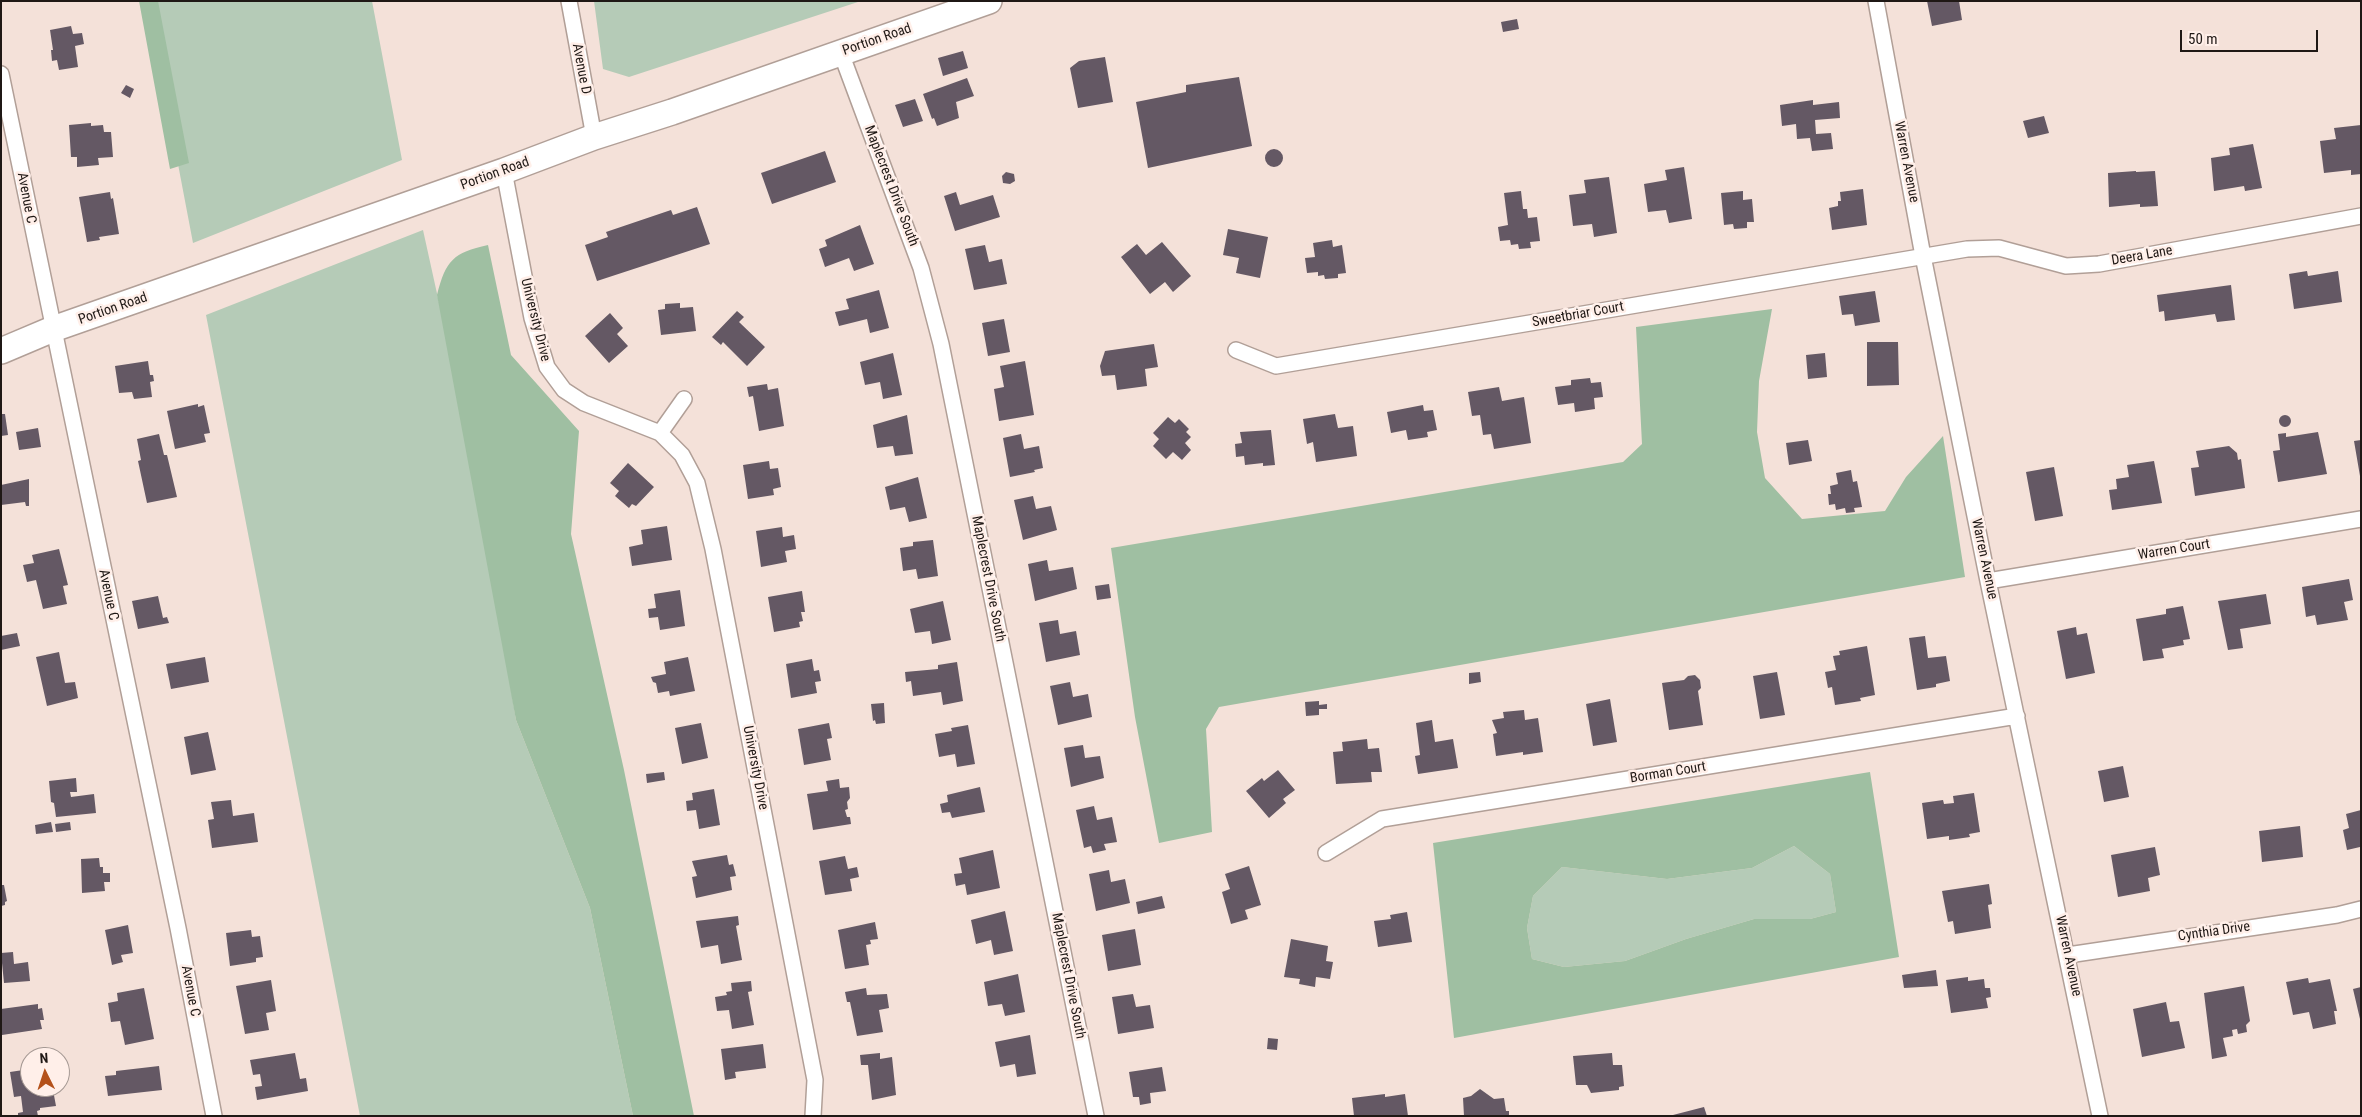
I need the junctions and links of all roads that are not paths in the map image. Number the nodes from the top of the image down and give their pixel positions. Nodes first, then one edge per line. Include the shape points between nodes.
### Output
1 (568, 1) edge
2 (990, 1) edge
3 (1876, 1) edge
4 (841, 53) junction
5 (1, 74) edge
6 (594, 137) junction
7 (504, 172) junction
8 (2361, 216) edge
9 (1923, 256) junction
10 (53, 330) junction
11 (1236, 350) dead end
12 (1, 351) edge
13 (684, 399) dead end
14 (660, 433) junction
15 (2361, 519) edge
16 (1988, 581) junction
17 (2017, 716) junction
18 (1326, 853) dead end
19 (2361, 909) edge
20 (2068, 955) junction
21 (214, 1116) edge
22 (813, 1116) edge
23 (1096, 1116) edge
24 (2100, 1116) edge

1 - 6 street, Avenue D
2 - 4 main road, Portion Road
3 - 9 street, Warren Avenue
4 - 6 main road, Portion Road
4 - 23 street, Maplecrest Drive South via 922,268 941,344
5 - 10 street, Avenue C
6 - 7 main road, Portion Road
7 - 10 main road, Portion Road
7 - 14 street, University Drive via 532,318 546,367 564,390 584,403
8 - 9 street, Deera Lane via 2099,264 2066,266 1999,248
9 - 11 street, Sweetbriar Court via 1276,366
9 - 16 street, Warren Avenue
10 - 12 main road, Portion Road
10 - 21 street, Avenue C
13 - 14 street
14 - 22 street, University Drive via 682,455 697,483 703,503 815,1080
15 - 16 street, Warren Court
16 - 17 street, Warren Avenue
17 - 18 street, Borman Court via 1382,819
17 - 20 street, Warren Avenue
19 - 20 street, Cynthia Drive
20 - 24 street, Warren Avenue

